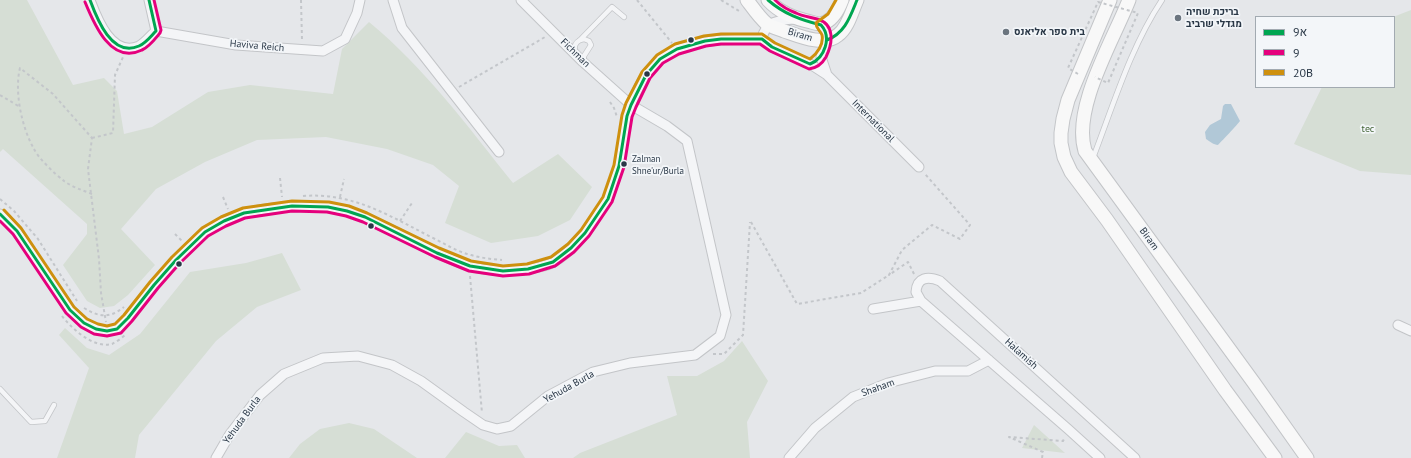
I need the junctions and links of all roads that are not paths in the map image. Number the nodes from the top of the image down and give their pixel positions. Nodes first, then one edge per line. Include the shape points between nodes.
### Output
1 (90, 0) edge
2 (149, 0) edge
3 (360, 0) edge
4 (393, 0) edge
5 (521, 0) edge
6 (768, 0) edge
7 (842, 0) edge
8 (857, 0) edge
9 (1110, 0) edge
10 (1129, 0) edge
11 (1162, 0) edge
12 (744, 6) edge
13 (624, 17) dead end
14 (794, 18) junction
15 (768, 25) junction
16 (821, 25) junction
17 (156, 31) junction
18 (762, 39) junction
19 (580, 40) junction
20 (827, 40) junction
21 (575, 54) junction
22 (821, 57) junction
23 (583, 62) junction
24 (810, 64) junction
25 (827, 75) junction
26 (631, 105) junction
27 (499, 152) dead end
28 (1091, 161) junction
29 (919, 167) road end
30 (0, 214) edge
31 (921, 301) junction
32 (873, 309) dead end
33 (1398, 325) dead end
34 (1411, 331) edge
35 (989, 360) junction
36 (0, 389) edge
37 (54, 405) dead end
38 (216, 458) edge
39 (789, 458) edge
40 (1100, 458) edge
41 (1135, 458) edge
42 (1275, 458) edge
43 (1307, 458) edge

1 - 17 street via 106,34 116,44 126,48 140,46
2 - 17 street
3 - 17 street, Haviva Reich via 345,39 323,51 236,45
4 - 27 street via 402,28
5 - 21 street, Fichman
6 - 14 street via 780,11
7 - 16 street, Biram via 832,17
8 - 20 street, Biram via 842,32
9 - 42 street via 1068,100 1061,133 1064,157 1071,172
10 - 28 street, Biram via 1084,108 1082,143
11 - 28 lane via 1136,47
12 - 15 street
13 - 19 lane via 612,7
14 - 15 street
14 - 16 street
15 - 18 street
15 - 20 street, Biram via 806,38
16 - 20 street via 826,31
18 - 24 street, International via 772,47
18 - 26 street via 704,41 677,50 660,60 646,75
19 - 21 lane via 574,47
19 - 23 lane via 589,41 591,45
20 - 22 street
21 - 23 street, Fichman
22 - 24 street
22 - 25 street, International
23 - 26 street, Fichman
24 - 25 street, International
25 - 29 street, International
26 - 30 street via 619,166 608,199 585,233 571,248 553,262 528,269 470,271 392,229 347,211 328,207 292,206 244,213 224,220 205,232 176,260 128,318 117,328 107,331 84,323 70,310 17,231
26 - 38 street, Yehuda Burla via 687,141 726,315 720,336 695,355 630,363 593,372 548,396 511,426 497,429 483,425 421,381 392,365 358,356 323,358 284,374 260,395 230,434
28 - 43 street, Biram
31 - 32 street
31 - 35 street
31 - 41 street, Halamish via 916,292 918,282 927,278 940,281
33 - 34 street
35 - 39 street, Shaham via 968,371 935,371 888,383 853,397 815,428
35 - 40 street
36 - 37 lane via 31,422 45,421

